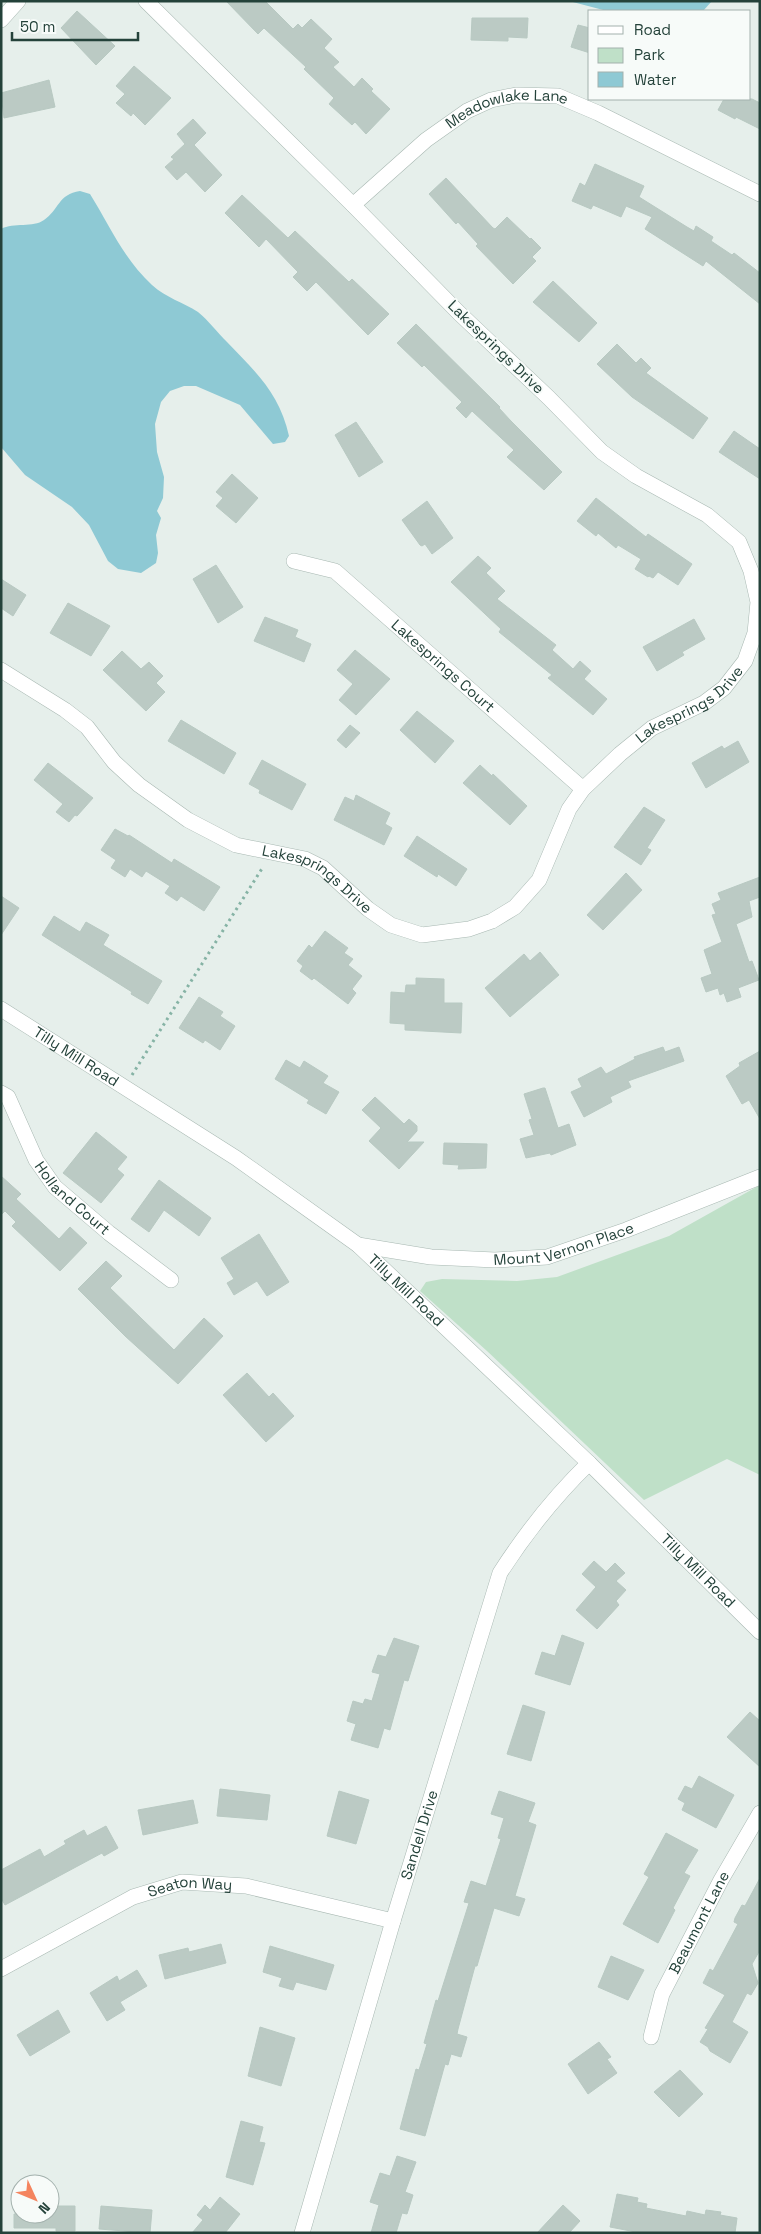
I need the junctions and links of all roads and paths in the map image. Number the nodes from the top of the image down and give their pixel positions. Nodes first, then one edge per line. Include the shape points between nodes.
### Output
1 (18, 1) edge
2 (146, 1) edge
3 (1, 20) edge
4 (760, 194) edge
5 (353, 205) junction
6 (294, 561) dead end
7 (1, 670) edge
8 (583, 790) junction
9 (272, 851) junction
10 (1, 1009) edge
11 (125, 1088) junction
12 (1, 1093) edge
13 (760, 1177) edge
14 (358, 1245) junction
15 (171, 1280) dead end
16 (588, 1463) junction
17 (760, 1632) edge
18 (760, 1814) edge
19 (393, 1921) junction
20 (1, 1969) edge
21 (651, 2037) dead end
22 (302, 2233) edge

1 - 3 street
2 - 5 street, Lakesprings Drive
4 - 5 street, Meadowlake Lane via 558,96 516,95 491,100 467,111 426,140
5 - 8 street, Lakesprings Drive via 602,452 636,476 708,515 739,542 751,572 758,602 755,633 745,661 724,688 704,703 652,728
6 - 8 street, Lakesprings Court via 335,571
7 - 9 street, Lakesprings Drive via 87,727 114,762 138,785 188,820 236,845
8 - 9 street, Lakesprings Drive via 569,809 539,880 514,907 492,921 469,929 422,935 391,925 368,909 323,868 305,859
9 - 11 path
10 - 11 street, Tilly Mill Road
11 - 14 street, Tilly Mill Road via 236,1158
12 - 15 street, Holland Court via 8,1097 36,1160 55,1187
13 - 14 street, Mount Vernon Place via 626,1230 547,1257 495,1260 431,1257
14 - 16 street, Tilly Mill Road
16 - 17 street, Tilly Mill Road
16 - 19 street, Sandell Drive via 549,1503 500,1573
18 - 21 street, Beaumont Lane via 721,1880 662,1994
19 - 20 street, Seaton Way via 246,1886 182,1882 133,1897
19 - 22 street, Sandell Drive

